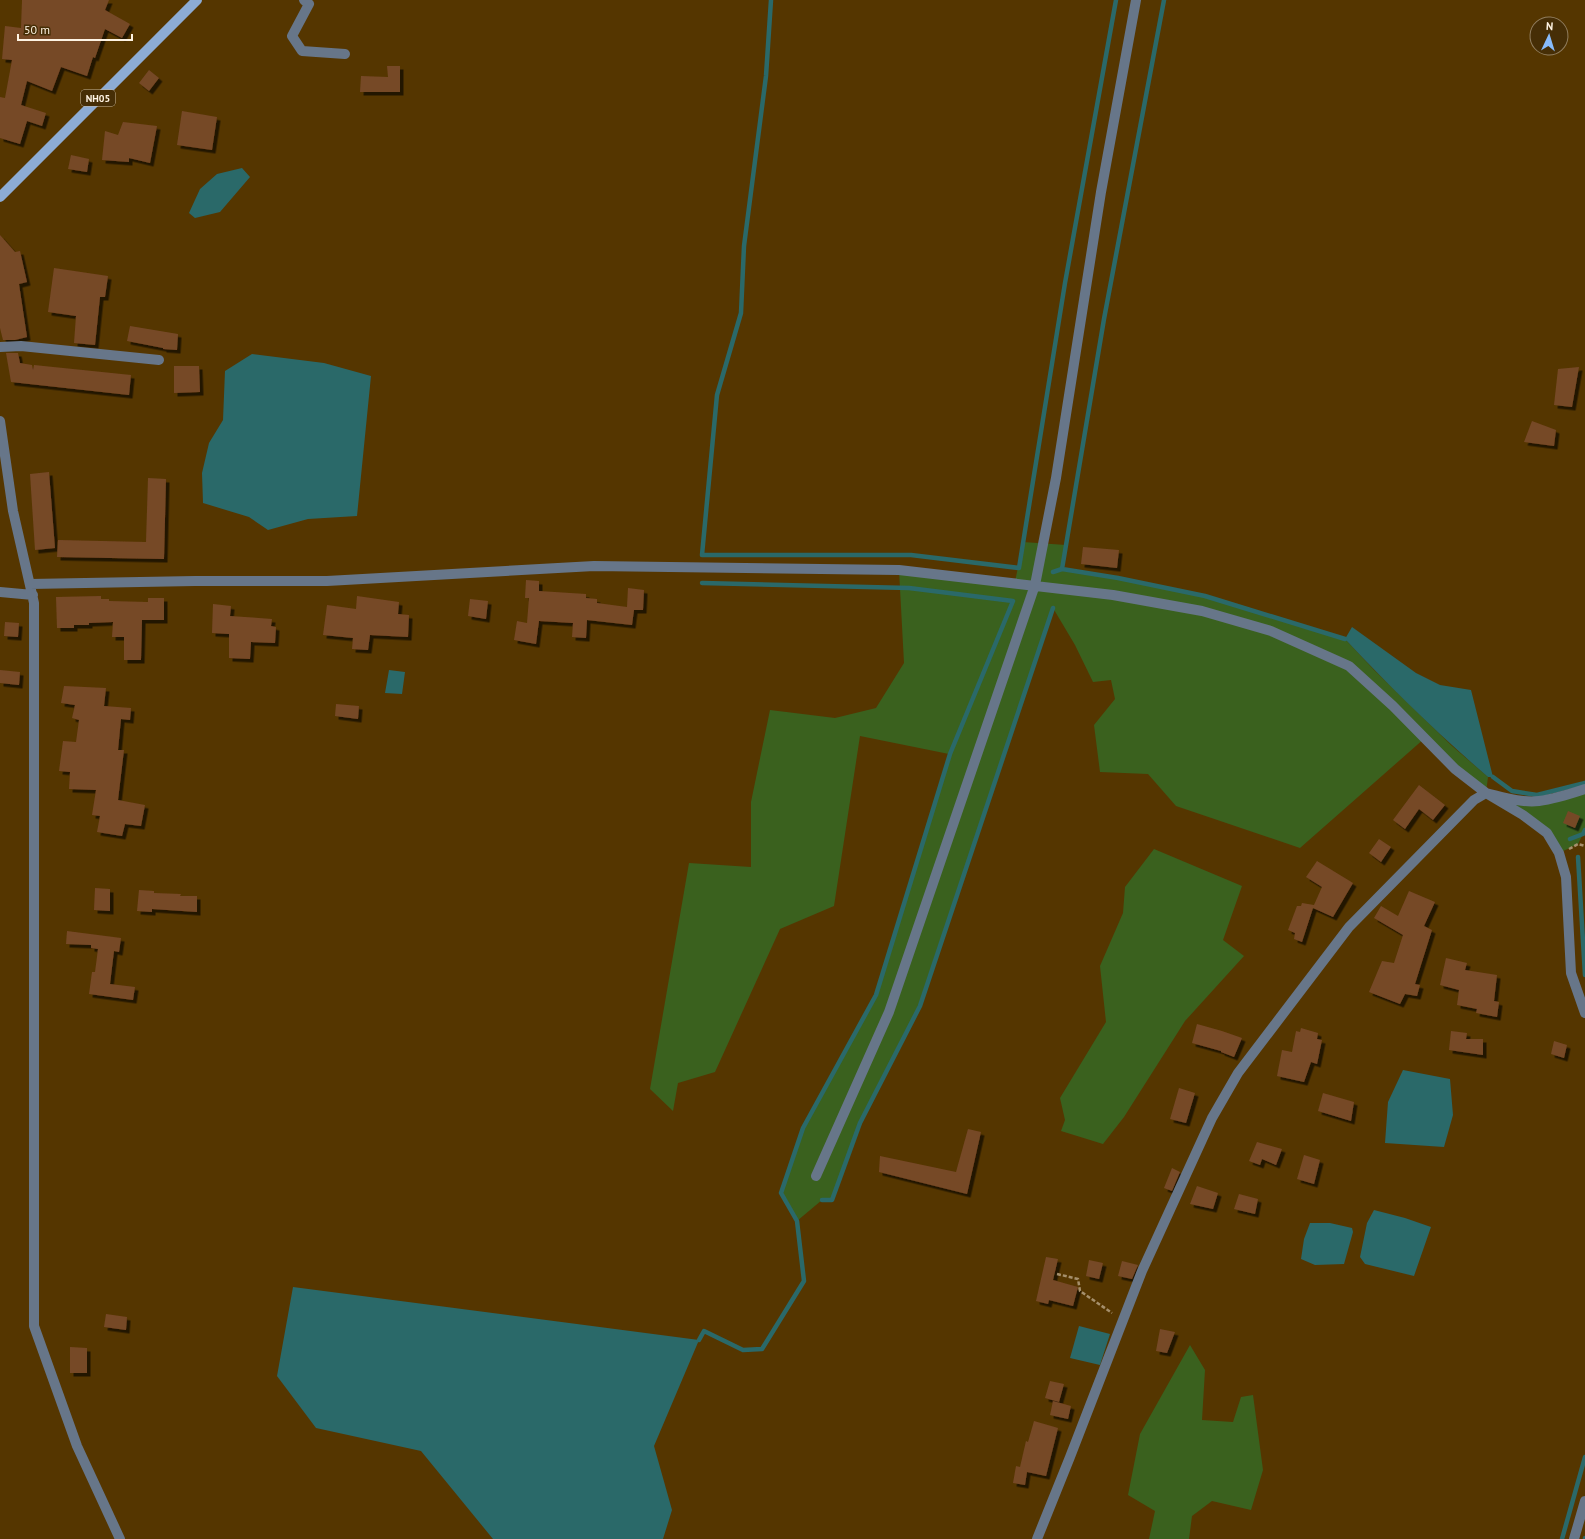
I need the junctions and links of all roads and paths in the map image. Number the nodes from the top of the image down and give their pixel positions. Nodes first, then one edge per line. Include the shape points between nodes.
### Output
1 (197, 0) edge
2 (304, 0) edge
3 (1136, 0) edge
4 (345, 54) dead end
5 (0, 197) edge
6 (0, 347) edge
7 (159, 360) dead end
8 (0, 420) edge
9 (30, 584) junction
10 (1035, 585) junction
11 (0, 592) edge
12 (33, 595) junction
13 (1585, 790) edge
14 (1486, 793) junction
15 (1585, 1013) edge
16 (816, 1176) dead end
17 (1057, 1274) dead end
18 (1123, 1321) junction
19 (1585, 1501) edge
20 (120, 1539) edge
21 (1037, 1539) edge
22 (1574, 1539) edge

1 - 5 main road, NH05
2 - 4 street via 309,4 292,36 302,51
3 - 10 street via 1101,192 1056,478
6 - 7 street via 21,346
8 - 9 street via 14,511
9 - 10 street via 327,581 594,566 899,570
9 - 12 street
10 - 14 street via 1113,594 1202,611 1271,631 1348,666 1393,706 1455,769
10 - 16 street via 889,1012
11 - 12 street
12 - 20 street via 34,1326 77,1446
13 - 14 street via 1538,801 1512,800
14 - 15 street via 1547,833 1559,853 1566,877 1571,973
14 - 18 street via 1474,800 1349,927 1238,1073 1212,1118 1142,1271
17 - 18 path via 1078,1279 1080,1291
18 - 21 street
19 - 22 street

